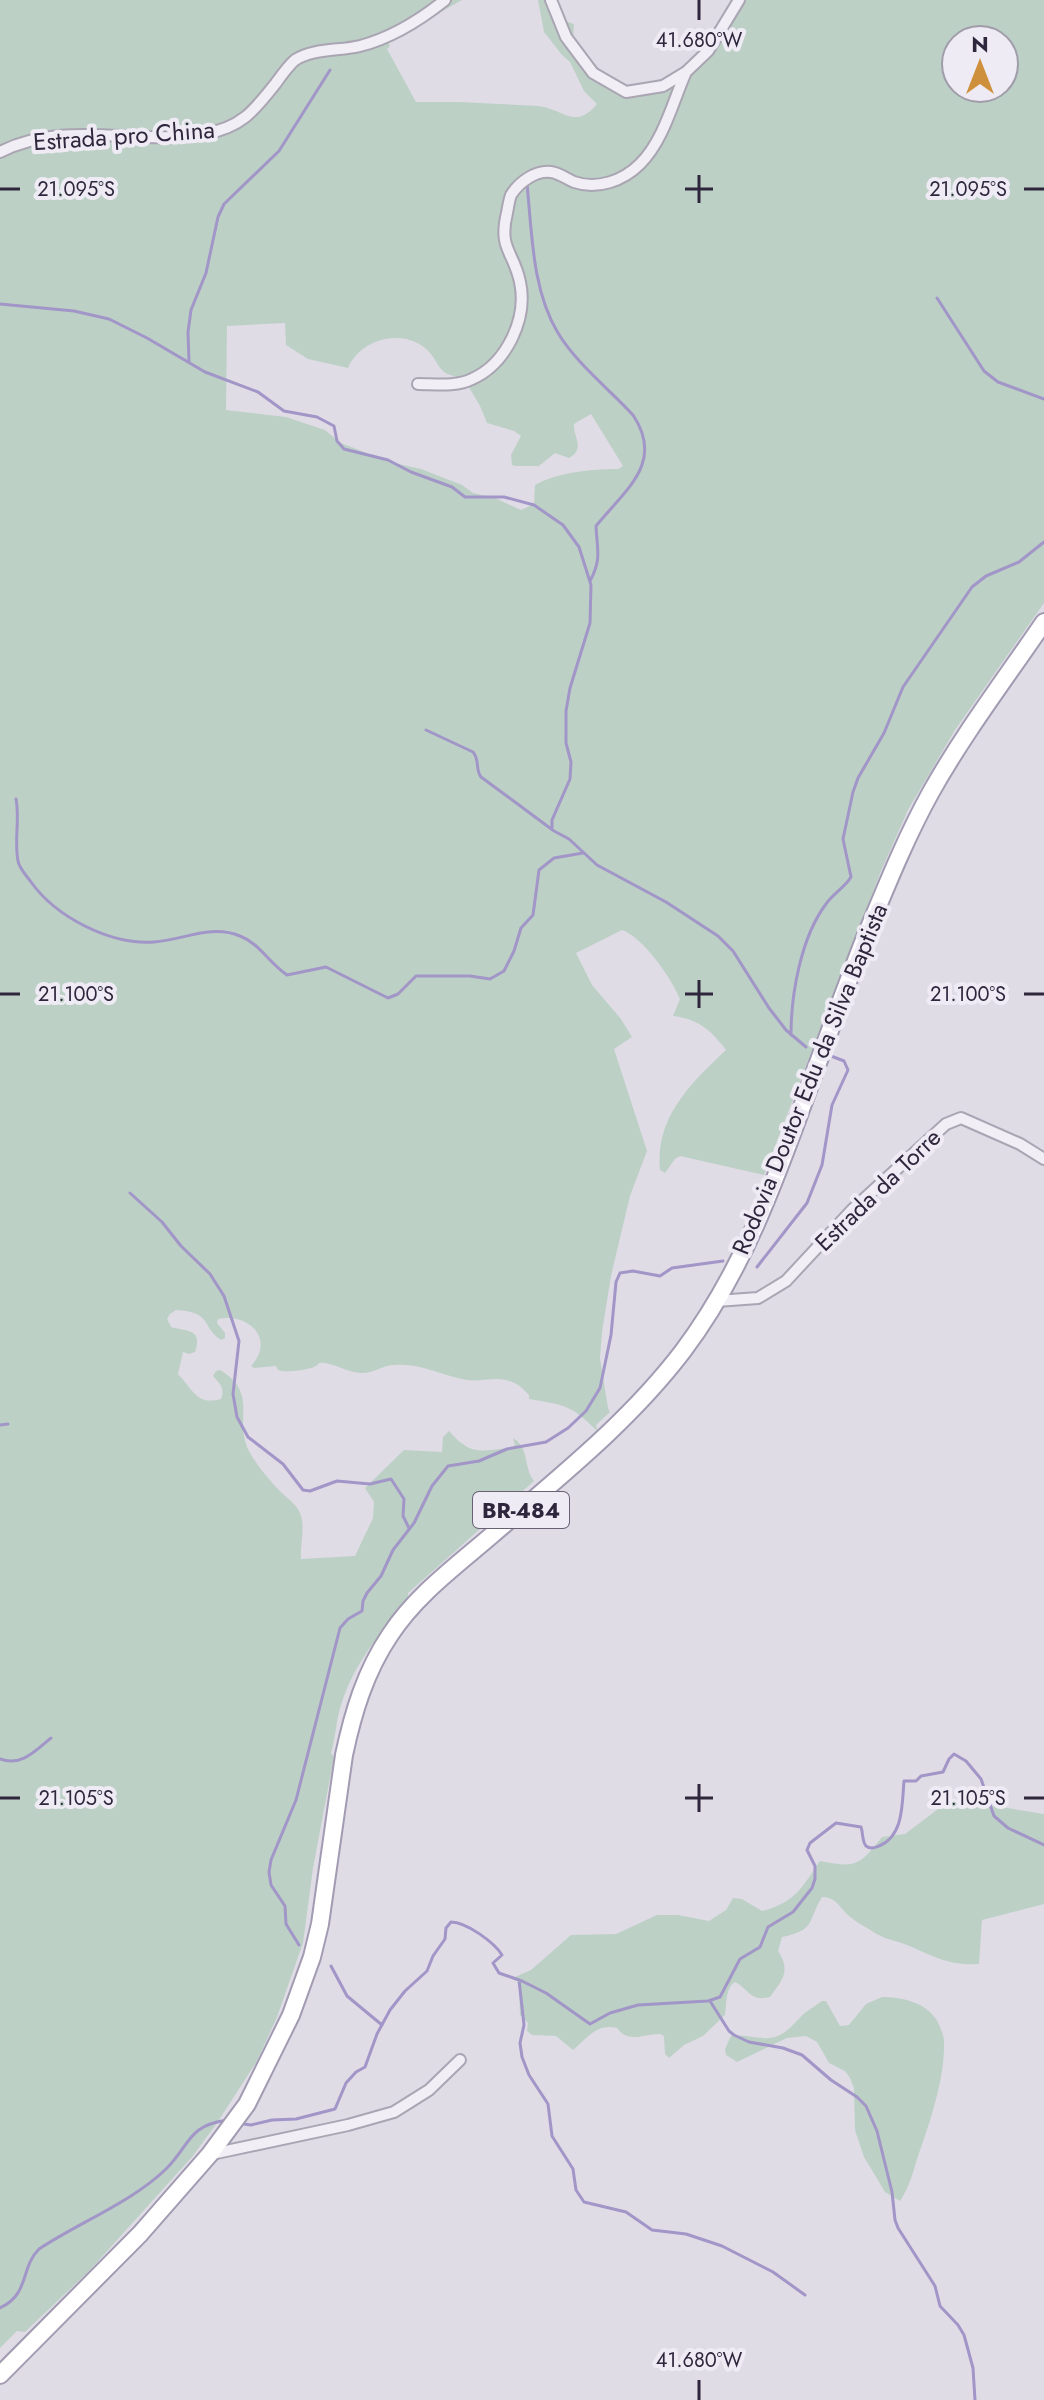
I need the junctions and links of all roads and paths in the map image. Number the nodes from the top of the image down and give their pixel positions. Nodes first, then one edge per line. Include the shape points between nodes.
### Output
1 (445, 0) edge
2 (551, 0) edge
3 (739, 0) edge
4 (686, 72) junction
5 (0, 152) edge
6 (418, 384) dead end
7 (1044, 622) edge
8 (1044, 1159) edge
9 (717, 1301) junction
10 (460, 2060) dead end
11 (210, 2154) junction
12 (0, 2375) edge

1 - 5 street, Estrada pro China via 377,42 294,61 259,106 225,129 203,135 55,137
2 - 4 street via 566,37 593,73 626,92 663,86
3 - 4 street via 708,51
4 - 6 street via 660,135 641,164 618,180 597,186 551,172 530,175 511,196 503,240 520,283 514,337 491,367 470,380
7 - 9 main road, Rodovia Doutor Edu da Silva Baptista / BR-484 via 964,739 914,826 867,933 764,1209
8 - 9 street, Estrada da Torre via 961,1118 946,1124 852,1210 786,1281 758,1298
9 - 11 main road, Rodovia Doutor Edu da Silva Baptista / BR-484 via 681,1353 614,1429 428,1591 381,1650 368,1673 347,1742 312,1957 257,2085
10 - 11 street via 429,2090 394,2112
11 - 12 main road, Rodovia Doutor Edu da Silva Baptista / BR-484 via 140,2234

